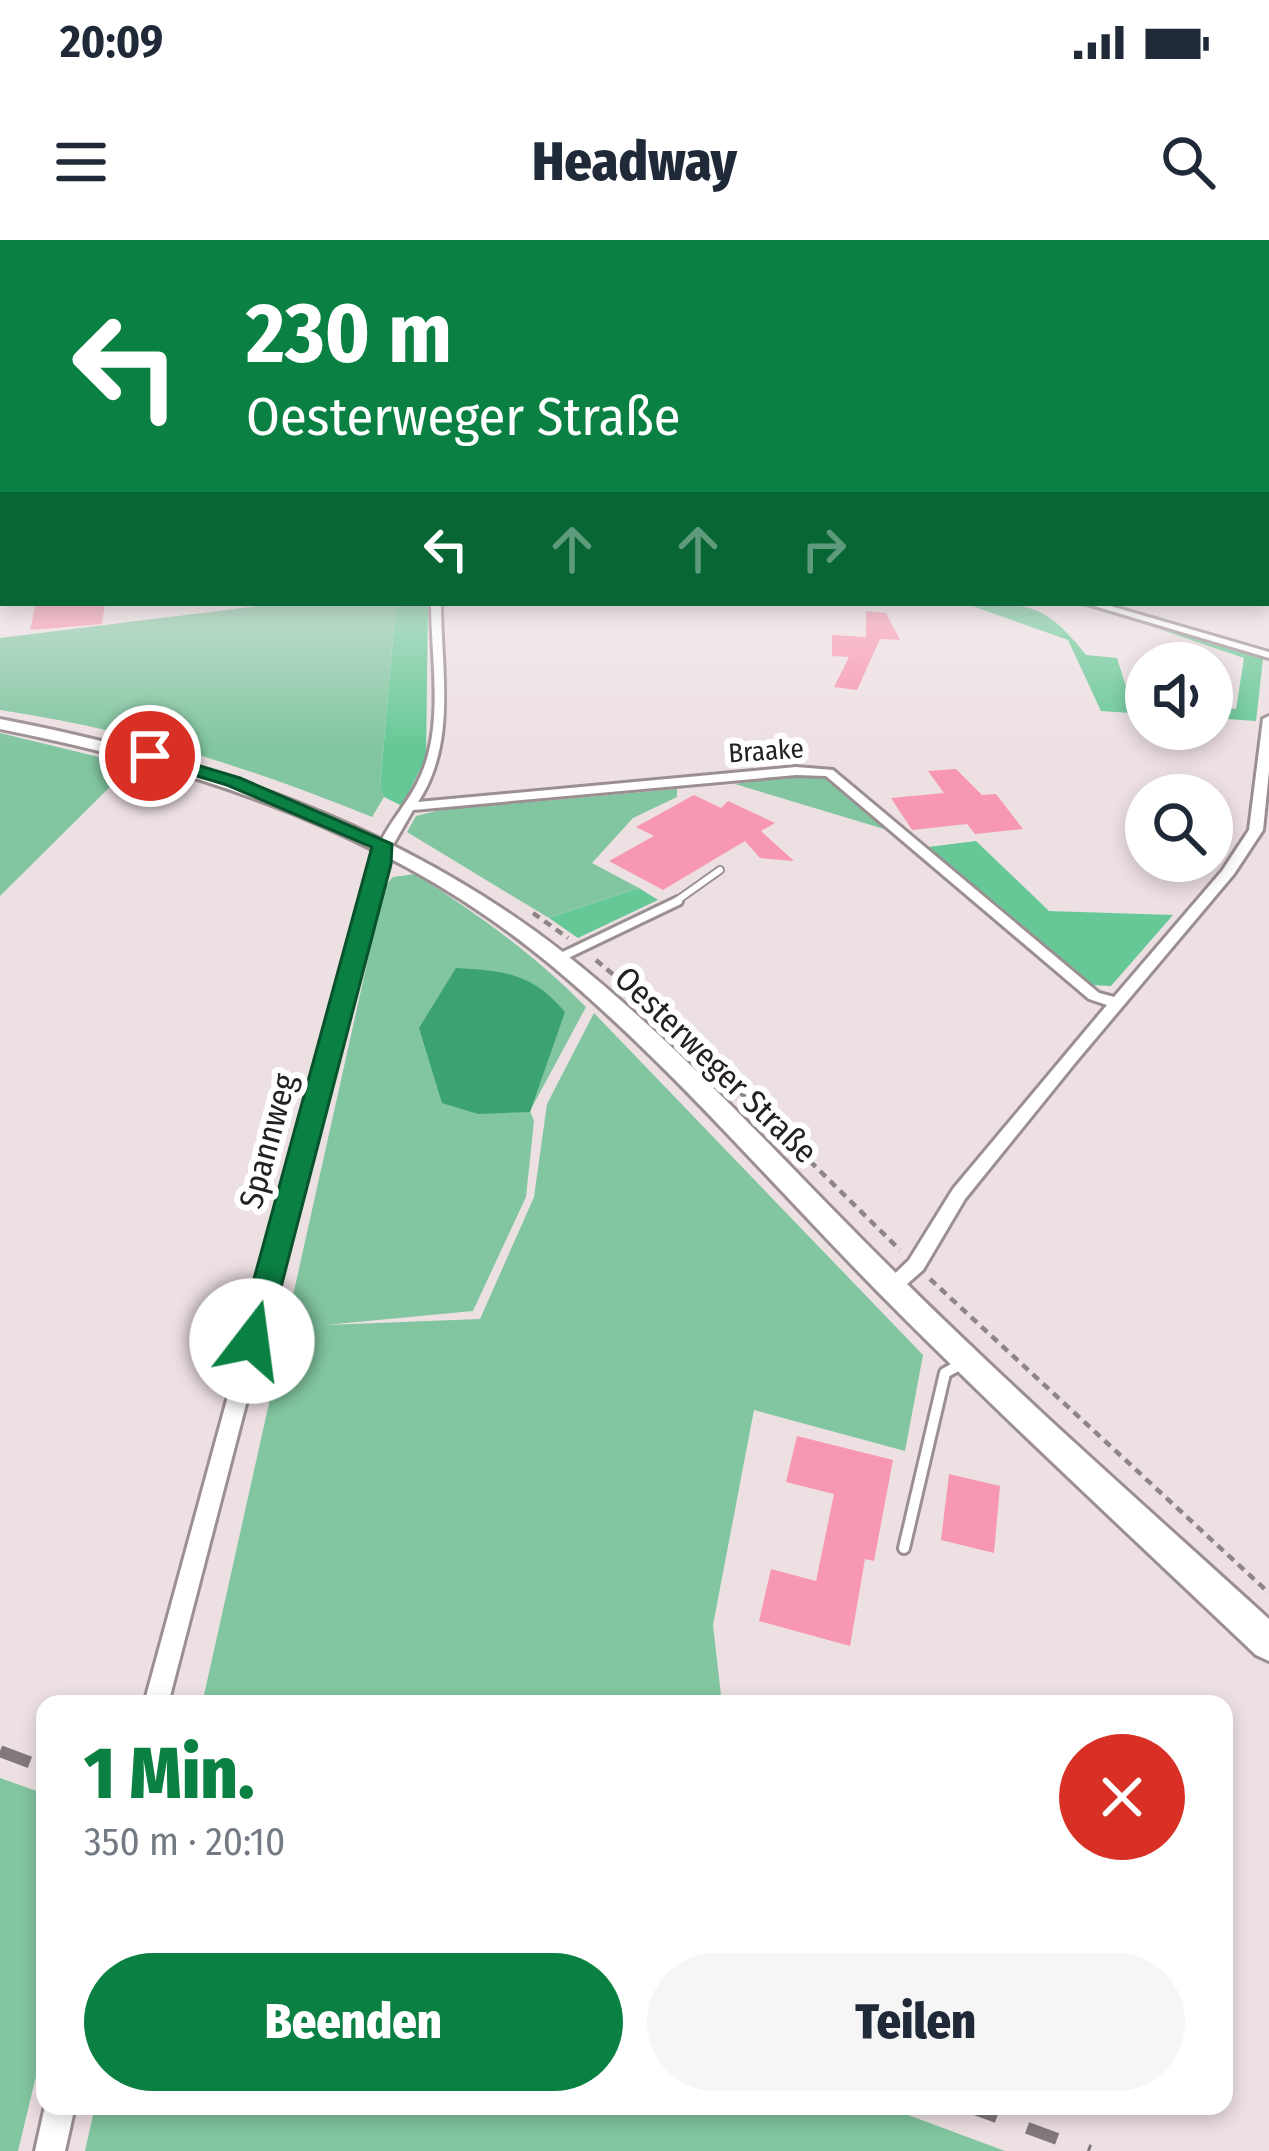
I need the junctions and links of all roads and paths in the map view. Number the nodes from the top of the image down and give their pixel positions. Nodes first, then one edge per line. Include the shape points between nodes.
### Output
1 (436, 606) edge
2 (1099, 606) edge
3 (1269, 655) edge
4 (1269, 719) edge
5 (0, 724) edge
6 (411, 806) junction
7 (382, 844) junction
8 (720, 869) dead end
9 (557, 959) junction
10 (1115, 1002) junction
11 (891, 1286) junction
12 (966, 1360) junction
13 (904, 1548) dead end
14 (1269, 1643) edge
15 (159, 1695) edge
16 (58, 2115) edge
17 (50, 2151) edge

1 - 6 street, Spannweg via 434,757
2 - 3 street
4 - 10 street via 1256,830
5 - 7 street, Oesterweger Straße via 234,782
6 - 7 street, Spannweg
6 - 10 street, Braake via 829,773 1094,996
7 - 9 street, Oesterweger Straße
7 - 15 street, Spannweg
8 - 9 lane via 678,901
9 - 11 street, Oesterweger Straße
10 - 11 street via 959,1194 916,1265
11 - 12 street, Oesterweger Straße
12 - 13 lane via 945,1373
12 - 14 street, Oesterweger Straße
16 - 17 street

